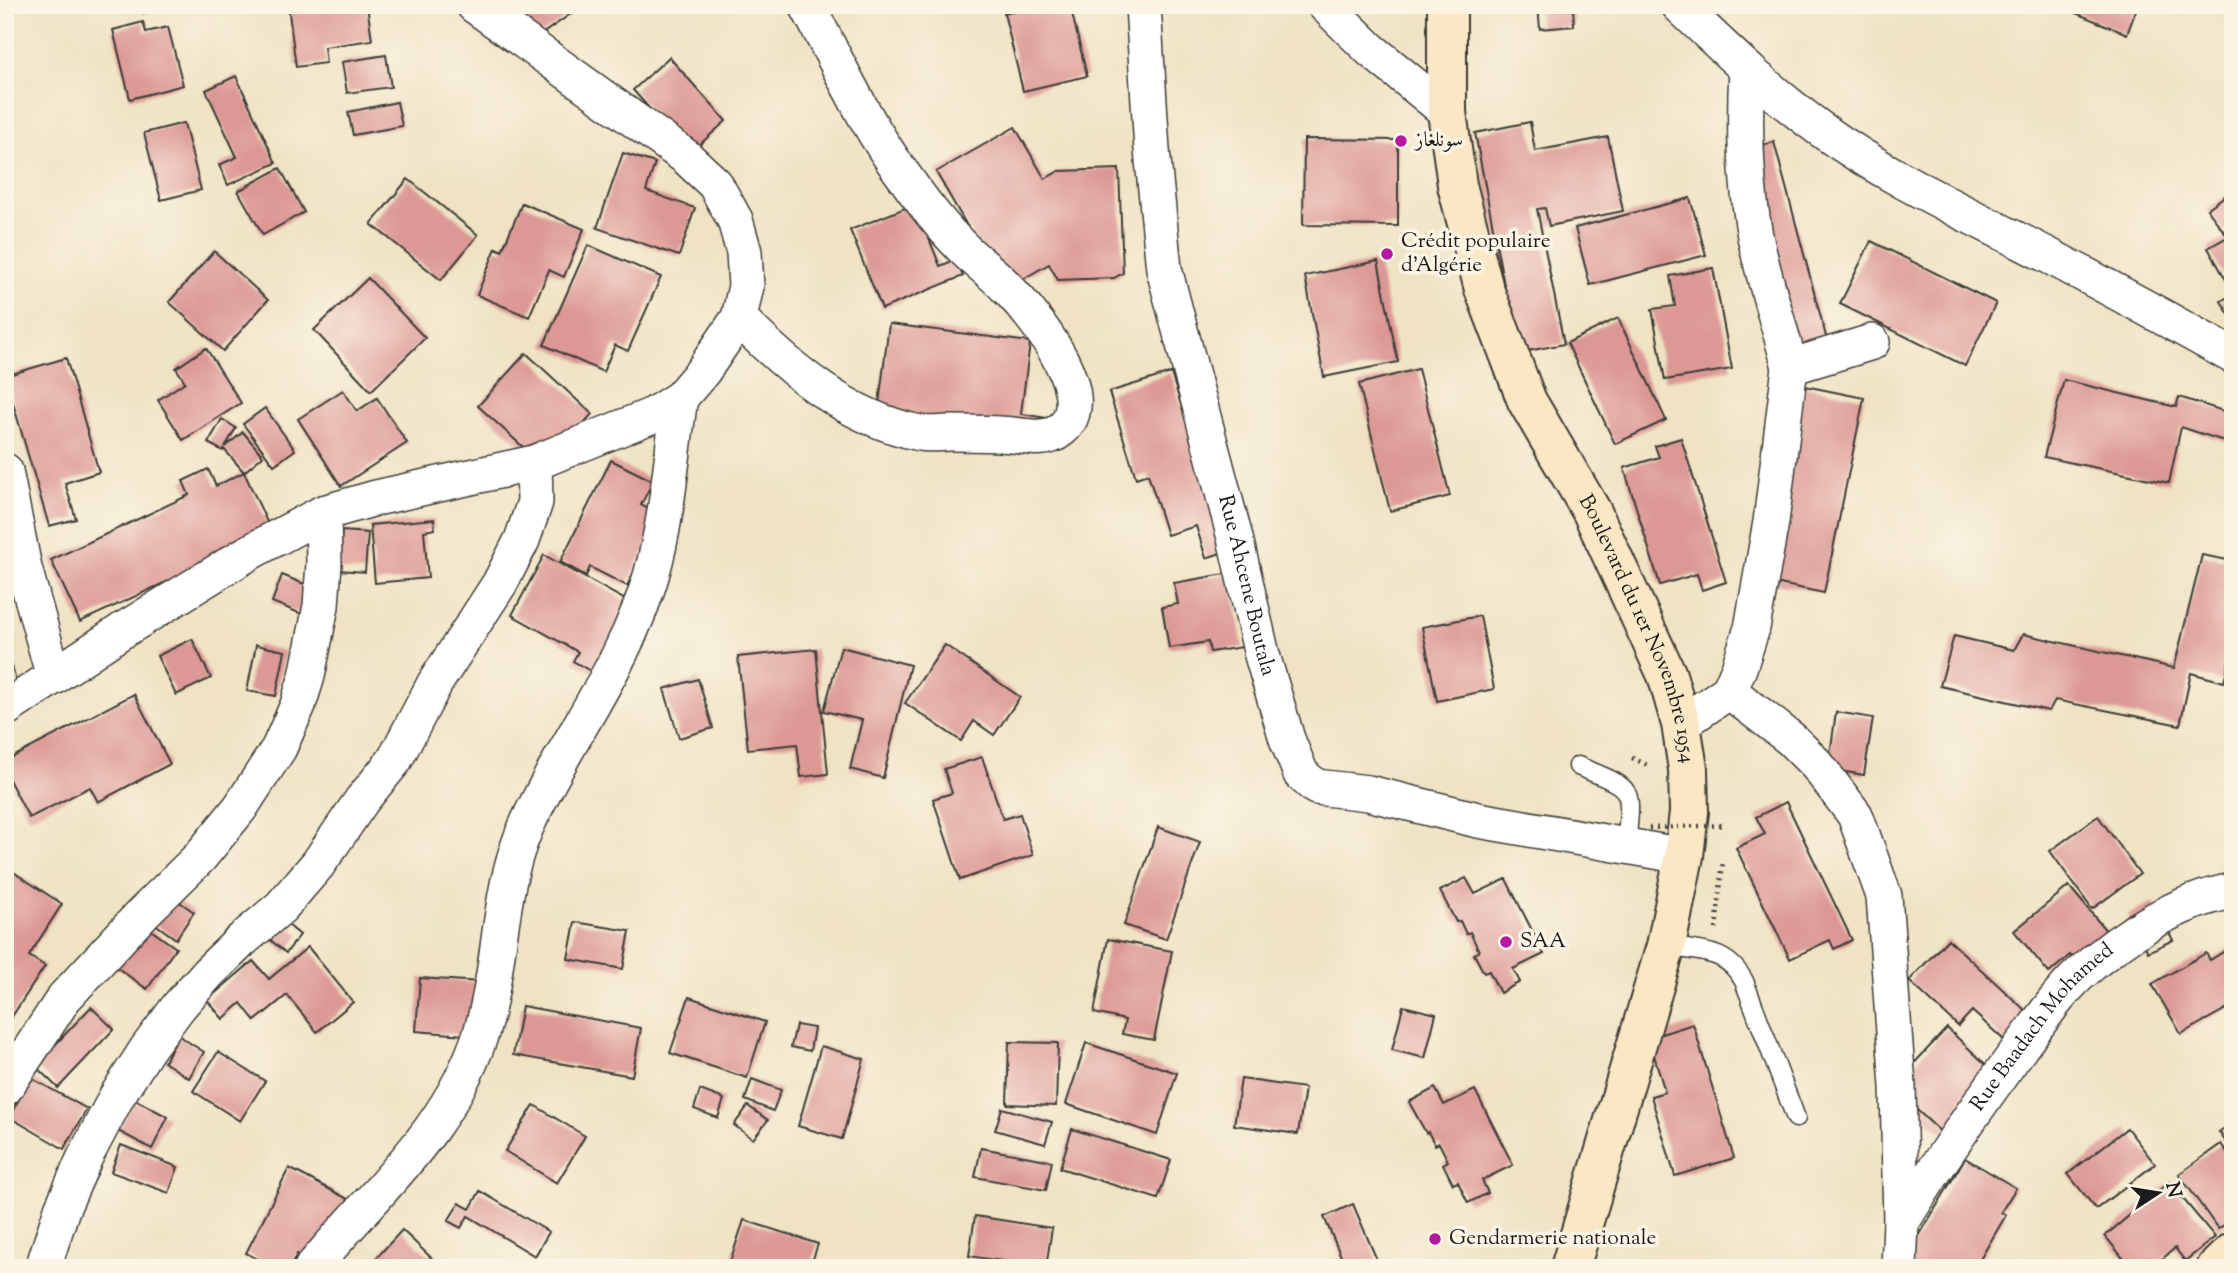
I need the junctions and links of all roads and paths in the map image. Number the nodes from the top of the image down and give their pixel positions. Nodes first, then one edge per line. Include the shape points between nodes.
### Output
1 (474, 5) edge
2 (807, 5) edge
3 (1143, 5) edge
4 (1325, 5) edge
5 (1447, 5) edge
6 (1679, 5) edge
7 (1746, 69) junction
8 (1447, 112) junction
9 (739, 318) junction
10 (1872, 342) dead end
11 (2233, 356) edge
12 (1790, 367) junction
13 (680, 398) junction
14 (534, 463) junction
15 (5, 471) edge
16 (323, 513) junction
17 (20, 610) edge
18 (54, 677) junction
19 (1729, 691) junction
20 (5, 709) edge
21 (1681, 724) junction
22 (1578, 766) dead end
23 (1725, 825) dead end
24 (1637, 837) junction
25 (1684, 856) junction
26 (1723, 866) dead end
27 (2233, 891) edge
28 (1666, 946) junction
29 (1713, 954) junction
30 (5, 1088) edge
31 (1796, 1118) dead end
32 (1901, 1223) junction
33 (2233, 1252) edge
34 (43, 1268) edge
35 (312, 1268) edge
36 (1570, 1268) edge
37 (1899, 1268) edge
38 (2216, 1268) edge

1 - 9 street via 686,157 715,184 736,220 744,252 746,285
2 - 9 street via 904,177 960,245 1008,288 1052,345 1066,370 1073,409 1061,429 1043,437 922,433 873,418 834,399
3 - 24 street, Rue Ahcene Boutala via 1164,269 1262,654 1301,774 1316,787 1368,793 1478,820
4 - 8 street via 1371,50
5 - 8 main road, Boulevard du 1er Novembre 1954
6 - 7 street
7 - 11 street via 1818,127 1882,170
7 - 12 street via 1750,203
8 - 21 main road, Boulevard du 1er Novembre 1954 via 1457,185 1484,289 1503,339 1527,401 1604,537 1667,675
9 - 13 street
10 - 12 street
12 - 19 street via 1762,581 1752,628
13 - 14 street via 653,415
13 - 35 street via 667,506 651,576 617,658 526,826 511,865 493,986 465,1073 405,1165
14 - 16 street
14 - 34 street via 535,502 522,540 486,607 435,683 394,761 318,864 281,907 208,973 147,1049 85,1157
15 - 17 street via 24,568
16 - 18 street via 260,546
16 - 30 street via 321,606 307,676 279,748 200,858 65,998
17 - 18 street
18 - 20 street
19 - 21 street
19 - 32 street via 1817,765 1855,815 1871,854 1884,896 1889,950
21 - 25 main road, Boulevard du 1er Novembre 1954 via 1689,812
22 - 24 lane via 1625,788
23 - 24 path, bridge
24 - 25 street, Rue Ahcene Boutala
25 - 28 main road, Boulevard du 1er Novembre 1954
26 - 29 path
27 - 32 street, Rue Baadach Mohamed via 2152,922 2079,975 1972,1112
28 - 29 lane
28 - 36 main road, Boulevard du 1er Novembre 1954
29 - 31 lane via 1727,959 1744,981
32 - 37 street
33 - 38 main road

